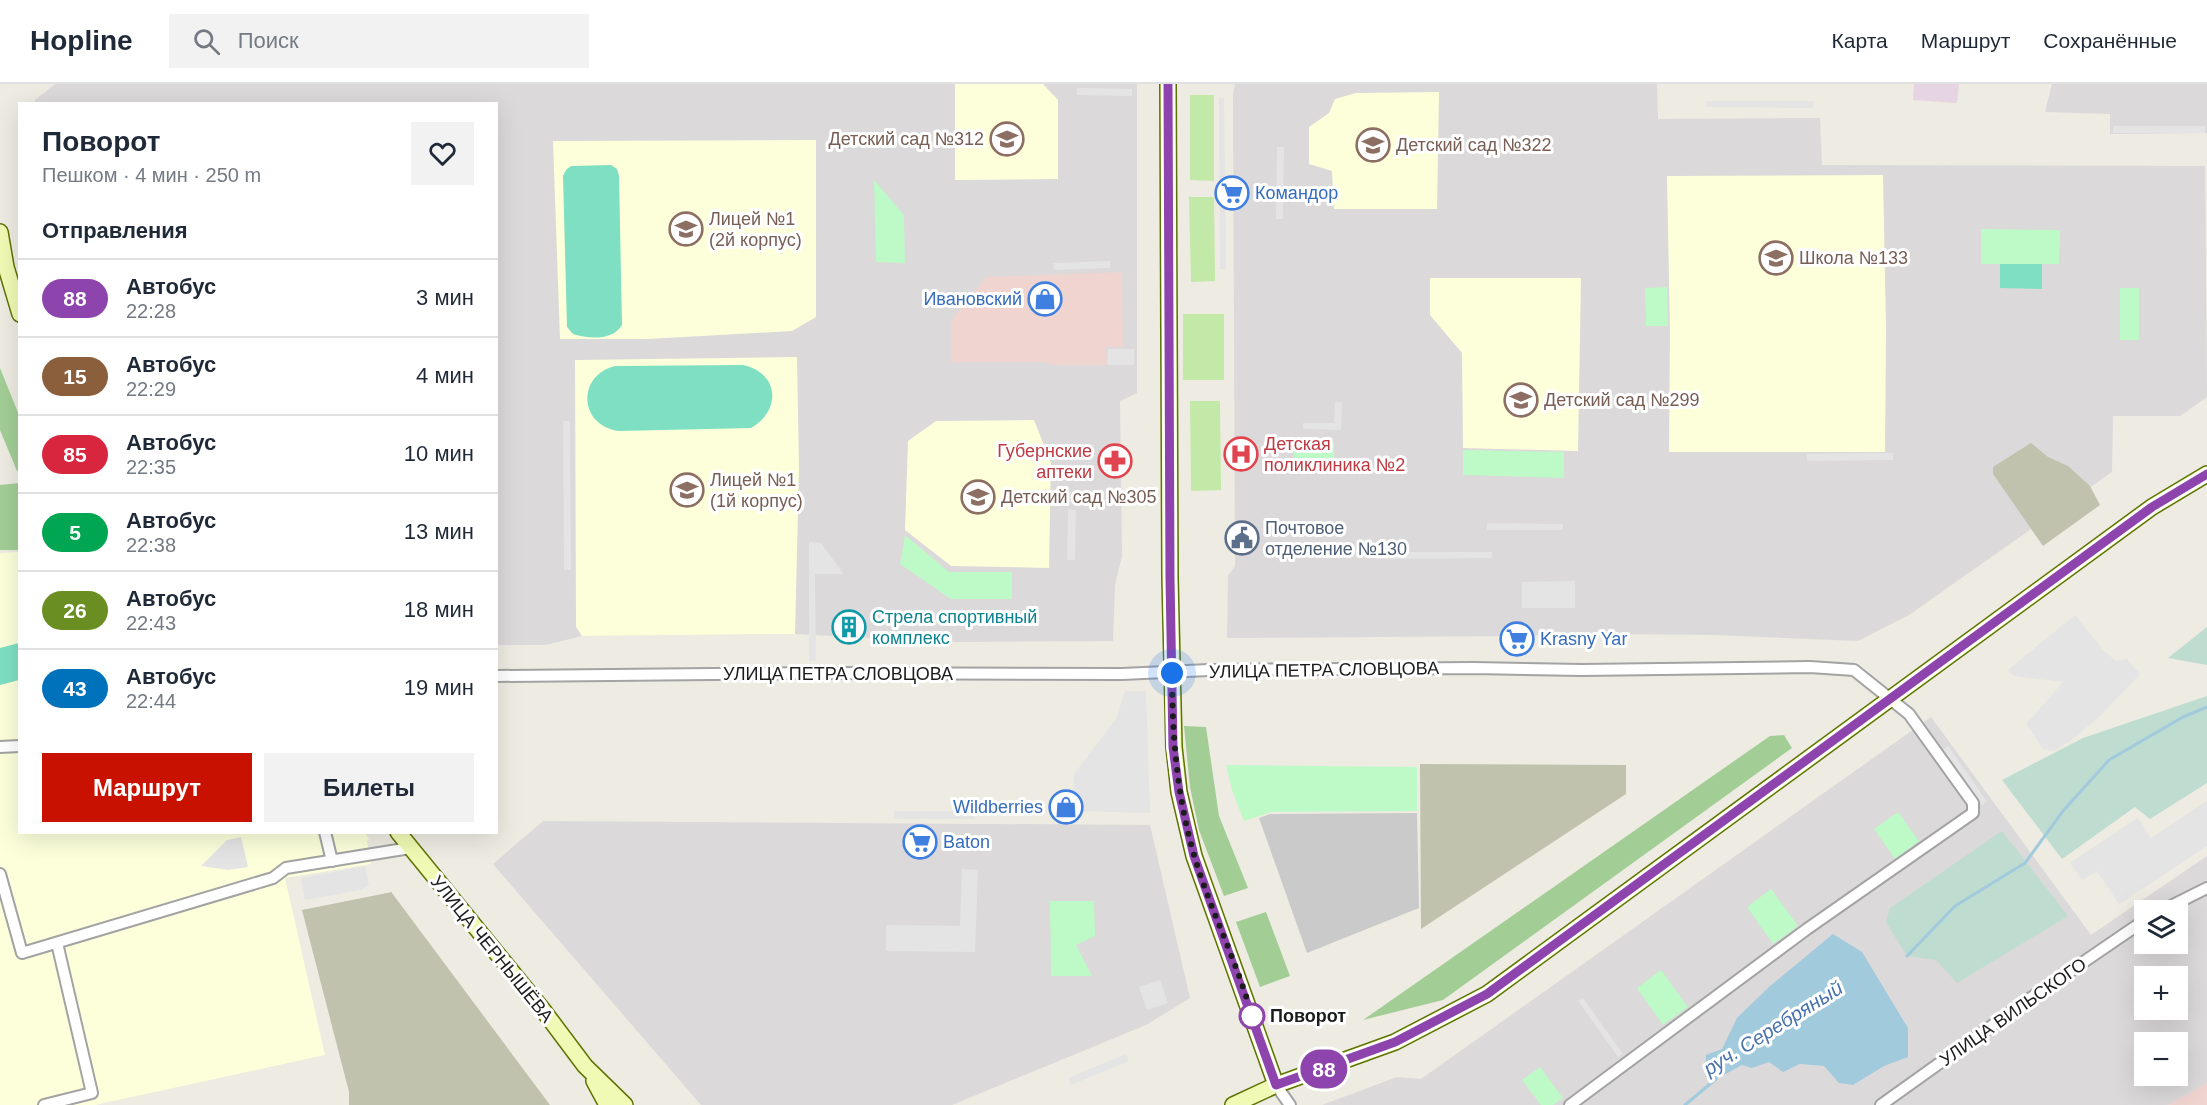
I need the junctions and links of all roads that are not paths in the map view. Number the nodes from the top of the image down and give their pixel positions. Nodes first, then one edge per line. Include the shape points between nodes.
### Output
1 (1168, 84) edge
2 (0, 232) edge
3 (18, 307) edge
4 (2207, 474) edge
5 (1172, 673) junction
6 (498, 676) edge
7 (1891, 697) junction
8 (18, 746) edge
9 (0, 747) edge
10 (325, 834) edge
11 (400, 834) edge
12 (410, 848) junction
13 (332, 861) junction
14 (0, 874) edge
15 (2207, 888) edge
16 (2183, 900) edge
17 (2134, 928) edge
18 (57, 943) junction
19 (585, 1066) junction
20 (1276, 1085) junction
21 (44, 1105) edge
22 (607, 1105) edge
23 (625, 1105) edge
24 (1233, 1105) edge
25 (1290, 1105) edge
26 (1570, 1105) edge
27 (1881, 1105) edge

1 - 5 street
2 - 3 street
4 - 7 street via 2152,507
5 - 6 street, УЛИЦА ПЕТРА СЛОВЦОВА
5 - 7 street, УЛИЦА ПЕТРА СЛОВЦОВА via 1810,667 1854,670
5 - 20 street via 1173,747 1194,856
7 - 20 street via 1487,994 1395,1042
7 - 26 street, УЛИЦА ПЕТРА СЛОВЦОВА via 1909,714 1974,803 1973,813 1798,935
8 - 9 street
10 - 13 street
11 - 12 street, УЛИЦА ЧЕРНЫШЁВА
12 - 13 street
12 - 19 street, УЛИЦА ЧЕРНЫШЁВА
13 - 18 street via 286,868 273,878
14 - 18 street via 22,953
15 - 16 street
17 - 27 street, УЛИЦА ВИЛЬСКОГО
18 - 21 street via 92,1094
19 - 22 street, УЛИЦА ЧЕРНЫШЁВА
19 - 23 street, УЛИЦА ЧЕРНЫШЁВА
20 - 24 street
20 - 25 street

